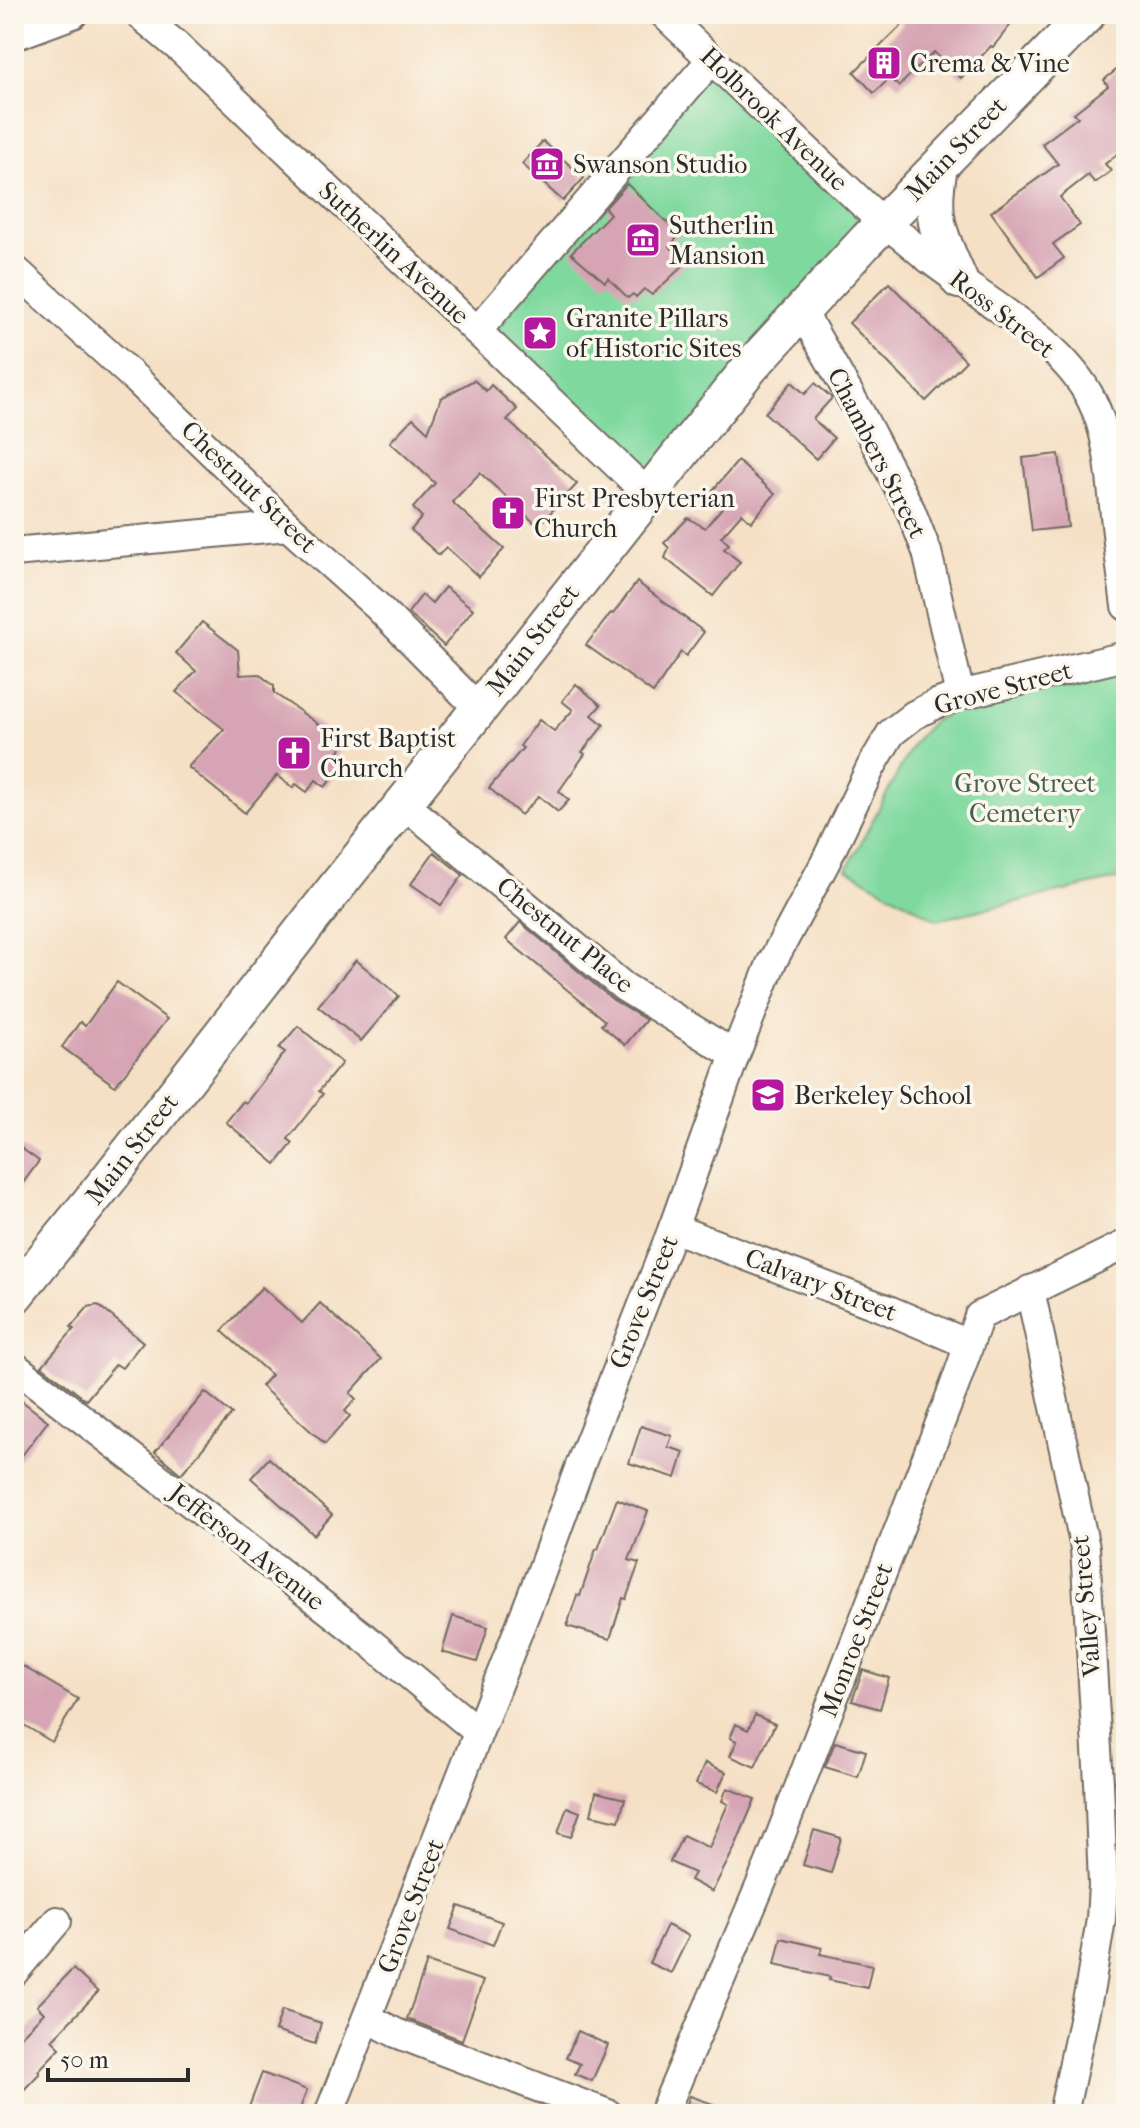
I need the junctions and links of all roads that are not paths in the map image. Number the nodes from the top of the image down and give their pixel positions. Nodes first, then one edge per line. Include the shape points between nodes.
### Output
1 (73, 14) edge
2 (139, 14) edge
3 (664, 14) edge
4 (1087, 14) edge
5 (14, 36) edge
6 (712, 59) junction
7 (939, 167) junction
8 (884, 224) junction
9 (14, 269) edge
10 (959, 280) junction
11 (801, 310) junction
12 (477, 331) junction
13 (1116, 450) edge
14 (648, 494) junction
15 (288, 526) junction
16 (14, 552) edge
17 (1126, 606) edge
18 (1126, 656) edge
19 (960, 695) junction
20 (479, 709) junction
21 (403, 803) junction
22 (735, 1055) junction
23 (673, 1228) junction
24 (1126, 1244) edge
25 (1030, 1290) junction
26 (14, 1296) edge
27 (968, 1344) junction
28 (14, 1366) edge
29 (477, 1731) junction
30 (57, 1921) dead end
31 (14, 1972) edge
32 (368, 2018) junction
33 (329, 2114) edge
34 (608, 2114) edge
35 (663, 2114) edge
36 (1063, 2114) edge

1 - 5 street
2 - 12 street, Sutherlin Avenue
3 - 6 street, Holbrook Avenue
4 - 7 main road, Main Street
6 - 8 street, Holbrook Avenue
6 - 12 street
7 - 8 main road, Main Street
7 - 10 main road via 938,231
8 - 10 street, Ross Street
8 - 11 main road, Main Street
9 - 15 street, Chestnut Street
10 - 13 street, Ross Street via 1013,316 1063,361 1085,387
11 - 14 main road, Main Street
11 - 19 street, Chambers Street via 911,511 927,552
12 - 14 street, Sutherlin Avenue
13 - 17 street, Ross Street
14 - 20 main road, Main Street
15 - 16 street
15 - 20 street, Chestnut Street
18 - 19 street, Grove Street
19 - 22 street, Grove Street via 914,715 891,733 771,964
20 - 21 main road, Main Street
21 - 22 street, Chestnut Place via 624,987
21 - 26 main road, Main Street
22 - 23 street, Grove Street
23 - 27 street, Calvary Street
23 - 29 street, Grove Street
24 - 25 street, Monroe Street
25 - 27 street, Monroe Street via 979,1316
25 - 36 street, Valley Street via 1085,1548 1103,1885 1090,1987
27 - 35 street, Monroe Street via 769,1865
28 - 29 street, Jefferson Avenue
29 - 32 street, Grove Street
30 - 31 street
32 - 33 street, Grove Street
32 - 34 street

